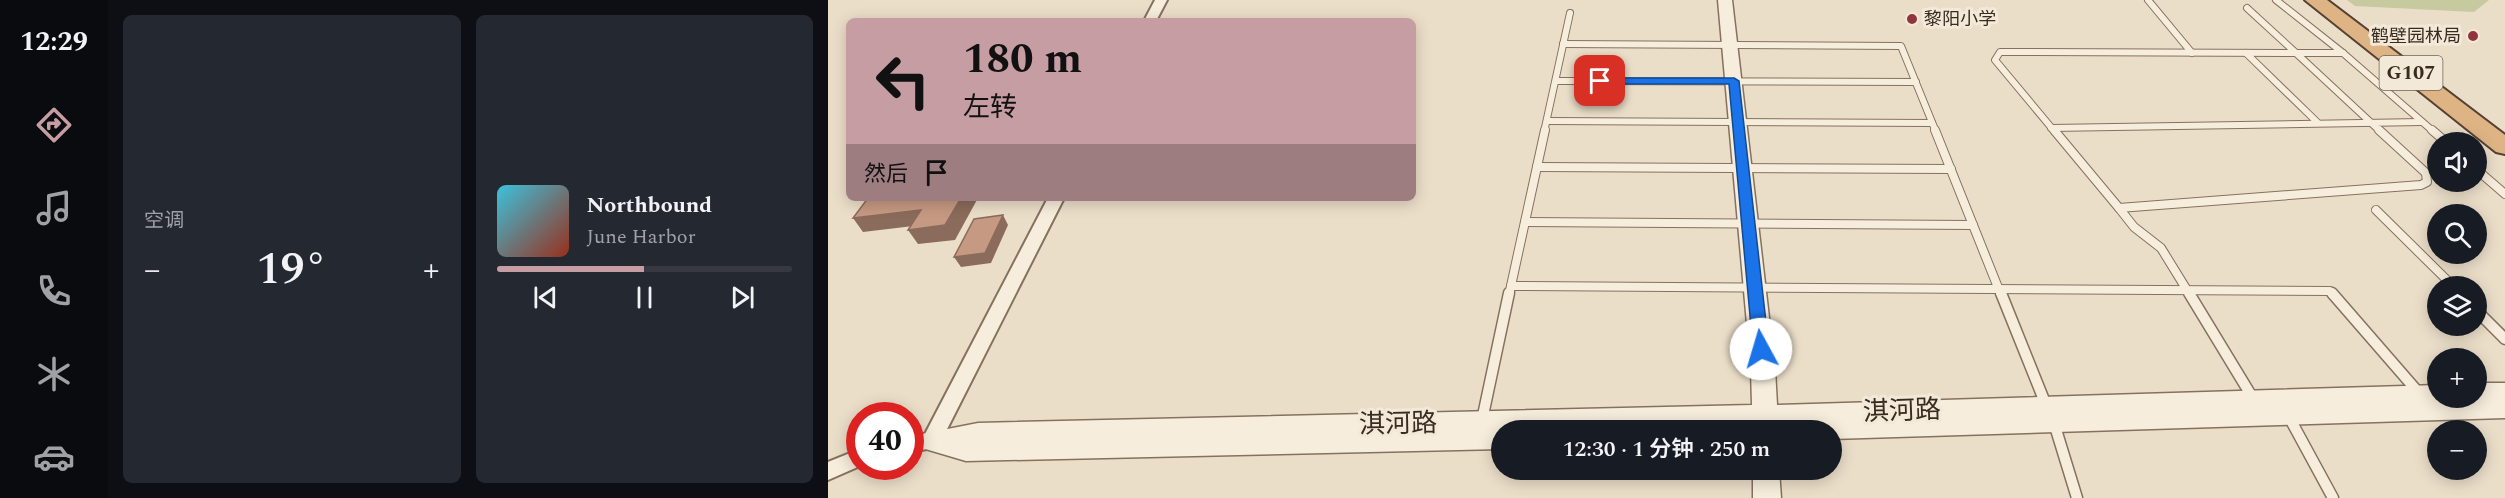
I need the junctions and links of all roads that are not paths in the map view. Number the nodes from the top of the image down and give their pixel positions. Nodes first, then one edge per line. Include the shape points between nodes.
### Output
1 (1161, 0) edge
2 (1725, 0) edge
3 (2148, 0) edge
4 (2276, 0) edge
5 (2316, 0) edge
6 (2331, 0) edge
7 (2247, 9) dead end
8 (1570, 13) dead end
9 (1152, 18) edge
10 (1563, 44) junction
11 (1730, 45) junction
12 (2192, 53) junction
13 (2246, 53) junction
14 (2295, 53) junction
15 (2343, 53) junction
16 (1556, 81) junction
17 (1734, 81) junction
18 (1916, 82) junction
19 (1547, 121) junction
20 (2370, 121) junction
21 (1738, 122) junction
22 (2318, 122) junction
23 (2422, 122) junction
24 (1932, 123) junction
25 (2051, 128) junction
26 (2434, 132) edge
27 (2505, 132) edge
28 (2505, 147) edge
29 (1537, 167) junction
30 (1743, 168) junction
31 (1951, 169) junction
32 (2487, 178) edge
33 (2505, 194) edge
34 (1054, 201) edge
35 (2119, 208) junction
36 (2376, 210) dead end
37 (1525, 222) junction
38 (1748, 224) junction
39 (1973, 225) junction
40 (2443, 276) edge
41 (1511, 286) junction
42 (1755, 287) junction
43 (1999, 289) junction
44 (2187, 290) junction
45 (2487, 321) edge
46 (2505, 339) edge
47 (2505, 392) edge
48 (2427, 393) edge
49 (2487, 393) edge
50 (2427, 395) edge
51 (2254, 400) junction
52 (2505, 408) edge
53 (2050, 414) junction
54 (2288, 415) junction
55 (1493, 420) edge
56 (1770, 420) edge
57 (1842, 422) edge
58 (1491, 431) edge
59 (924, 437) edge
60 (924, 443) edge
61 (846, 463) edge
62 (828, 471) edge
63 (1766, 480) edge
64 (1767, 498) edge
65 (2077, 498) edge
66 (2333, 498) edge

1 - 9 street
2 - 11 street
3 - 12 lane
4 - 15 lane
5 - 28 highway, G107
6 - 27 highway, G107
7 - 14 lane
8 - 10 lane
10 - 11 lane
10 - 16 lane
11 - 17 street
11 - 18 lane via 1901,46
12 - 13 lane
12 - 25 lane via 2000,52 1995,60
13 - 14 lane
13 - 22 lane
14 - 15 lane
14 - 20 lane
15 - 23 lane
16 - 17 lane
16 - 19 lane
17 - 18 lane
17 - 21 street
18 - 24 lane
19 - 21 lane
19 - 29 lane
20 - 22 lane
20 - 23 lane
20 - 35 lane via 2426,173 2427,182
21 - 24 lane
21 - 30 street
22 - 25 lane
23 - 26 lane
24 - 31 lane
25 - 35 lane
29 - 30 lane
29 - 37 lane
30 - 31 lane
30 - 38 street
31 - 39 lane
32 - 33 lane
34 - 59 street
35 - 44 lane via 2134,227 2161,248
36 - 40 lane
37 - 38 lane
37 - 41 lane
38 - 39 lane
38 - 42 street
39 - 43 lane
41 - 42 lane
41 - 55 lane
42 - 43 lane
42 - 56 street
43 - 44 lane
43 - 53 lane
44 - 48 lane via 2330,291
44 - 51 lane
45 - 46 lane
47 - 49 street
50 - 51 street, 淇河路
51 - 53 street, 淇河路
52 - 54 street, 淇河路
53 - 54 street, 淇河路
53 - 57 street, 淇河路
53 - 65 lane
54 - 66 lane
58 - 60 street, 淇河路 via 966,450
61 - 62 street
63 - 64 street

